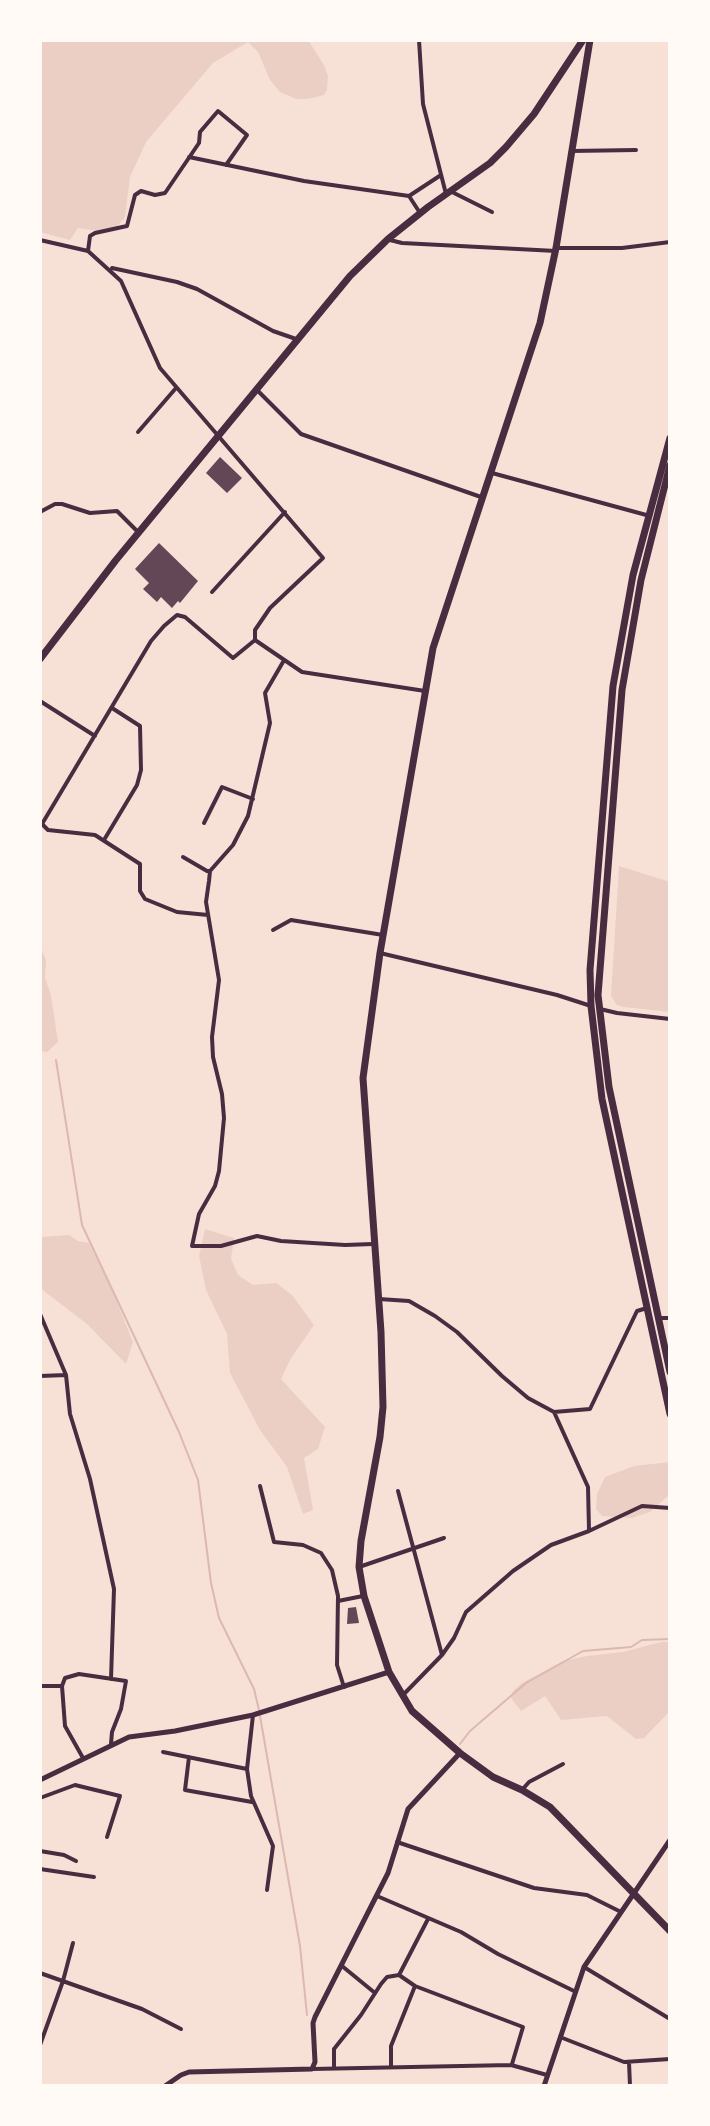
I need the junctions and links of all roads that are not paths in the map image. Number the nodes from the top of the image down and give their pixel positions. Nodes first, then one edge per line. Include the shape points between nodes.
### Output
1 (419, 40) edge
2 (583, 40) edge
3 (590, 40) edge
4 (636, 150) dead end
5 (571, 151) junction
6 (189, 157) junction
7 (226, 165) junction
8 (441, 175) junction
9 (448, 193) junction
10 (409, 196) junction
11 (492, 212) dead end
12 (420, 213) junction
13 (388, 239) junction
14 (40, 240) edge
15 (670, 242) edge
16 (556, 250) junction
17 (88, 251) junction
18 (109, 268) junction
19 (299, 340) junction
20 (176, 388) junction
21 (257, 390) junction
22 (138, 432) dead end
23 (219, 437) junction
24 (670, 438) edge
25 (670, 465) edge
26 (489, 472) junction
27 (481, 497) junction
28 (40, 512) edge
29 (285, 512) junction
30 (652, 516) junction
31 (139, 533) junction
32 (212, 592) dead end
33 (255, 640) junction
34 (40, 659) edge
35 (283, 662) junction
36 (425, 691) junction
37 (40, 701) edge
38 (112, 708) junction
39 (95, 736) junction
40 (253, 799) junction
41 (41, 823) edge
42 (204, 823) dead end
43 (104, 840) junction
44 (183, 857) dead end
45 (210, 871) junction
46 (208, 915) junction
47 (273, 930) dead end
48 (384, 935) junction
49 (380, 953) junction
50 (595, 1007) junction
51 (670, 1019) edge
52 (375, 1244) junction
53 (379, 1299) junction
54 (647, 1308) junction
55 (40, 1314) edge
56 (659, 1318) junction
57 (670, 1318) edge
58 (670, 1372) edge
59 (66, 1375) junction
60 (40, 1376) edge
61 (554, 1412) junction
62 (670, 1414) edge
63 (260, 1486) dead end
64 (398, 1491) dead end
65 (670, 1508) edge
66 (589, 1531) junction
67 (444, 1538) dead end
68 (412, 1547) junction
69 (359, 1567) junction
70 (364, 1596) junction
71 (338, 1601) junction
72 (442, 1655) junction
73 (389, 1672) junction
74 (111, 1679) junction
75 (40, 1686) edge
76 (62, 1686) junction
77 (344, 1688) junction
78 (402, 1697) junction
79 (257, 1714) junction
80 (111, 1744) junction
81 (163, 1752) dead end
82 (460, 1753) junction
83 (189, 1757) junction
84 (83, 1758) junction
85 (563, 1764) dead end
86 (247, 1769) junction
87 (40, 1780) edge
88 (522, 1790) junction
89 (40, 1798) edge
90 (254, 1802) junction
91 (107, 1837) dead end
92 (670, 1840) edge
93 (397, 1842) junction
94 (40, 1851) edge
95 (76, 1861) dead end
96 (40, 1869) edge
97 (94, 1877) dead end
98 (267, 1890) dead end
99 (633, 1894) junction
100 (377, 1896) junction
101 (621, 1912) junction
102 (428, 1919) junction
103 (670, 1931) edge
104 (73, 1943) dead end
105 (342, 1966) junction
106 (584, 1967) junction
107 (40, 1973) edge
108 (399, 1975) junction
109 (63, 1981) junction
110 (415, 1986) junction
111 (574, 1991) junction
112 (375, 1993) junction
113 (670, 2019) edge
114 (181, 2029) dead end
115 (560, 2037) junction
116 (40, 2045) edge
117 (670, 2059) edge
118 (629, 2062) junction
119 (511, 2065) junction
120 (391, 2067) junction
121 (334, 2068) junction
122 (312, 2069) junction
123 (547, 2075) junction
124 (165, 2086) edge
125 (544, 2086) edge
126 (630, 2086) edge

1 - 8 street via 423,104
2 - 9 main road via 524,128 490,163
3 - 5 main road
4 - 5 street
5 - 16 main road
6 - 7 street
6 - 7 street via 200,132 218,111 247,135
6 - 17 street via 165,193 135,195 127,226 90,236
7 - 10 street
8 - 9 street
8 - 10 street
9 - 11 street
9 - 12 main road
10 - 12 street
12 - 13 main road
13 - 16 street
13 - 19 main road via 350,276
14 - 17 street
15 - 16 street
16 - 26 main road via 540,323
17 - 18 street
18 - 19 street via 187,286
18 - 20 street via 128,292 150,352
19 - 21 main road
20 - 22 street
20 - 23 street
21 - 23 main road
21 - 27 street via 301,434
23 - 29 street
23 - 31 main road
24 - 30 main road
25 - 30 main road
26 - 27 main road
26 - 30 street
27 - 36 main road via 440,624
28 - 31 street via 55,504 90,513 112,510
29 - 32 street
29 - 33 street via 323,558 270,608 255,630
30 - 50 main road via 622,690
31 - 34 main road
33 - 35 street
33 - 38 street via 233,658 177,615 157,634
35 - 36 street via 302,672
35 - 40 street via 265,693 270,723
36 - 48 main road
37 - 39 street
38 - 39 street
38 - 43 street via 140,726 141,777
39 - 41 street
40 - 42 street via 222,787
40 - 45 street via 235,843
41 - 43 street via 48,830 87,832
43 - 46 street via 140,864 145,899 177,912
44 - 45 street
45 - 46 street
46 - 52 street via 219,980 213,1057 224,1118 219,1171 199,1214 192,1246 221,1246 257,1236
47 - 48 street via 291,920
48 - 49 main road
49 - 50 street
49 - 52 main road via 363,1078
50 - 51 street
50 - 54 main road via 602,1099
50 - 56 main road
52 - 53 main road
53 - 61 street via 409,1301 435,1316 528,1398
53 - 69 main road via 383,1407
54 - 61 street via 637,1311 590,1409
54 - 62 main road
55 - 59 street
56 - 57 street
56 - 58 main road
59 - 60 street
59 - 74 street via 70,1414 114,1589
61 - 66 street via 588,1487
63 - 71 street via 274,1542 321,1553 332,1570
64 - 68 street
65 - 66 street via 642,1506
66 - 72 street via 551,1545 488,1590 466,1612
67 - 68 street
68 - 69 street
68 - 72 street
69 - 70 main road
70 - 71 street
70 - 73 main road
71 - 77 street via 337,1665
72 - 78 street
73 - 77 street
73 - 78 main road
74 - 76 street via 79,1674 65,1678
74 - 80 street via 126,1681
75 - 76 street
76 - 84 street via 65,1726
77 - 79 street
78 - 82 main road
79 - 80 street
79 - 86 street
80 - 84 street
81 - 83 street
82 - 88 main road
82 - 93 street via 410,1806
83 - 86 street
83 - 90 street via 185,1790
84 - 87 street
85 - 88 street
86 - 90 street
88 - 99 main road via 560,1816
89 - 91 street via 75,1785 120,1796
90 - 98 street via 273,1846
92 - 99 street
93 - 100 street
93 - 101 street via 534,1888 587,1895
94 - 95 street
96 - 97 street
99 - 101 street
99 - 103 main road
100 - 102 street
100 - 105 street
101 - 106 street
102 - 108 street
102 - 111 street
104 - 109 street
105 - 112 street
105 - 122 street via 313,2023
106 - 111 street
106 - 113 street
107 - 109 street
108 - 110 street
108 - 112 street via 387,1977
109 - 114 street
109 - 116 street
110 - 119 street via 523,2027
110 - 120 street via 391,2046
111 - 115 street
112 - 121 street via 334,2049
115 - 118 street
115 - 123 street
117 - 118 street
118 - 126 street
119 - 120 street
119 - 123 street
120 - 121 street
121 - 122 street
122 - 124 street via 189,2072
123 - 125 street

